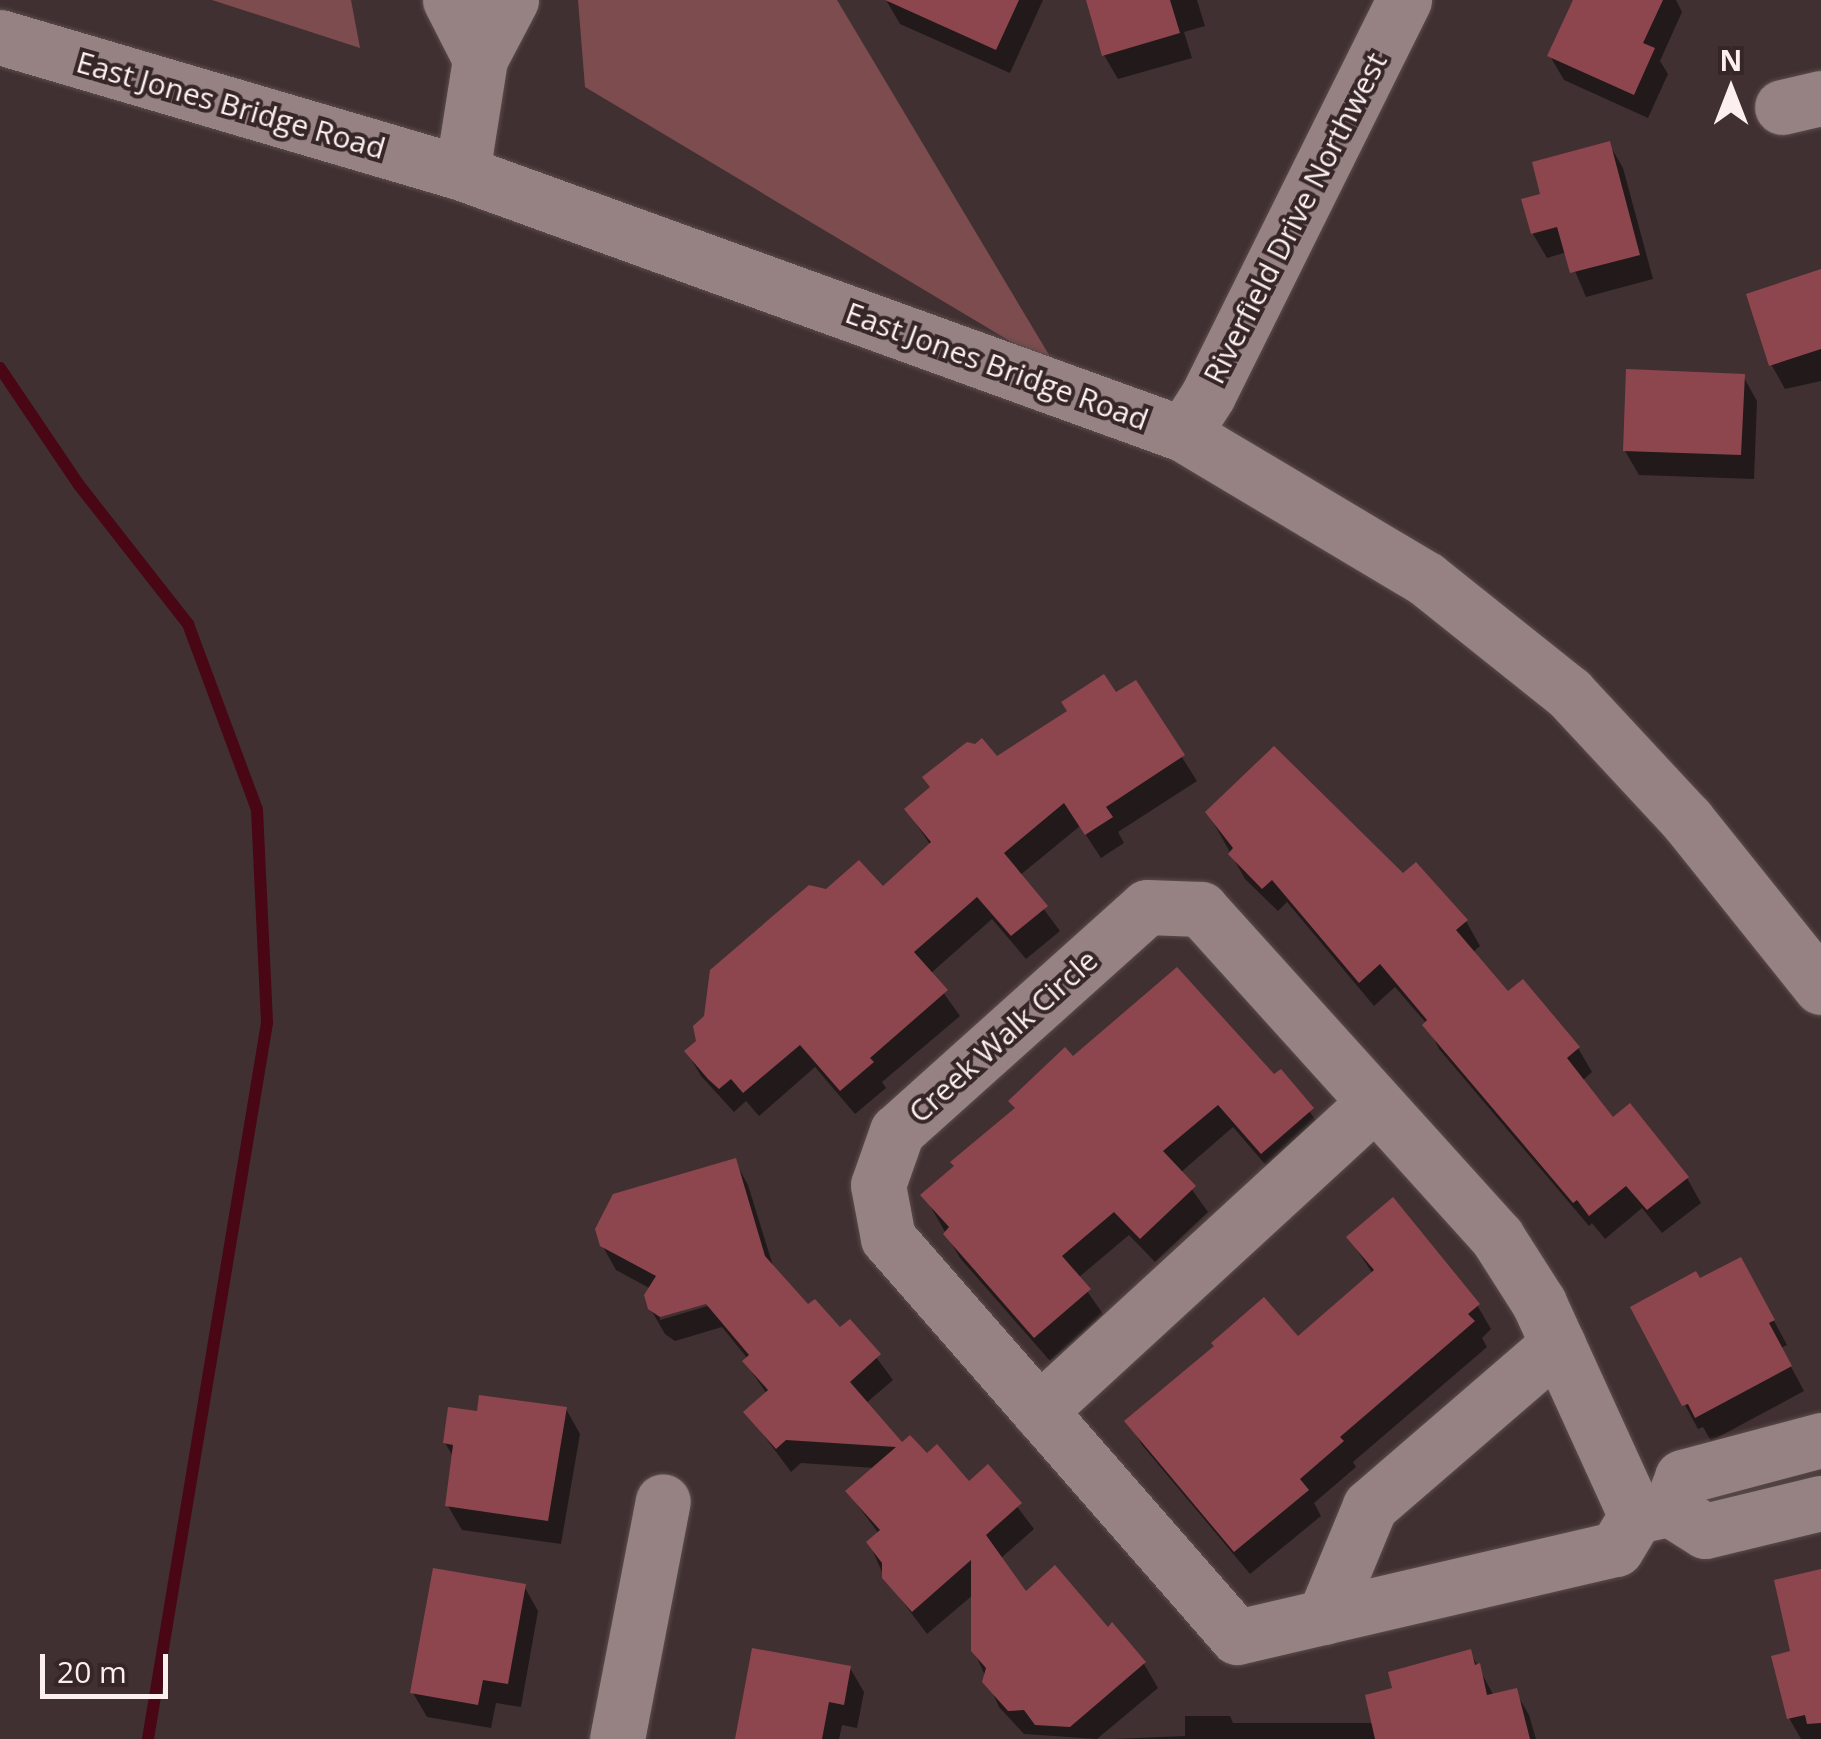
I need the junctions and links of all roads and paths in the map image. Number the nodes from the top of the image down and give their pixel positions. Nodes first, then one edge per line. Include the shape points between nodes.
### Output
1 (450, 0) edge
2 (511, 0) edge
3 (1404, 0) edge
4 (0, 37) edge
5 (480, 59) junction
6 (462, 173) junction
7 (1183, 434) junction
8 (1817, 972) edge
9 (1375, 1102) junction
10 (1558, 1344) junction
11 (1040, 1412) junction
12 (1821, 1440) edge
13 (663, 1500) dead end
14 (1821, 1503) edge
15 (1653, 1513) junction
16 (1324, 1618) junction
17 (617, 1739) edge

1 - 5 street
2 - 5 street
3 - 7 street, Riverfield Drive Northwest
4 - 6 street, East Jones Bridge Road
5 - 6 street
6 - 7 street, East Jones Bridge Road
7 - 8 street, East Jones Bridge Road via 1426,579 1569,693
9 - 10 street, Creek Walk Circle via 1496,1237
9 - 11 street
9 - 11 street, Creek Walk Circle via 1200,908 1147,907 897,1131 878,1185 888,1238
10 - 15 street, Creek Walk Circle
10 - 16 street via 1370,1506
11 - 16 street, Creek Walk Circle via 1237,1637
12 - 15 street, Creek Walk Circle via 1682,1476
13 - 17 street
14 - 15 street via 1706,1531
15 - 16 street, Creek Walk Circle via 1616,1550

